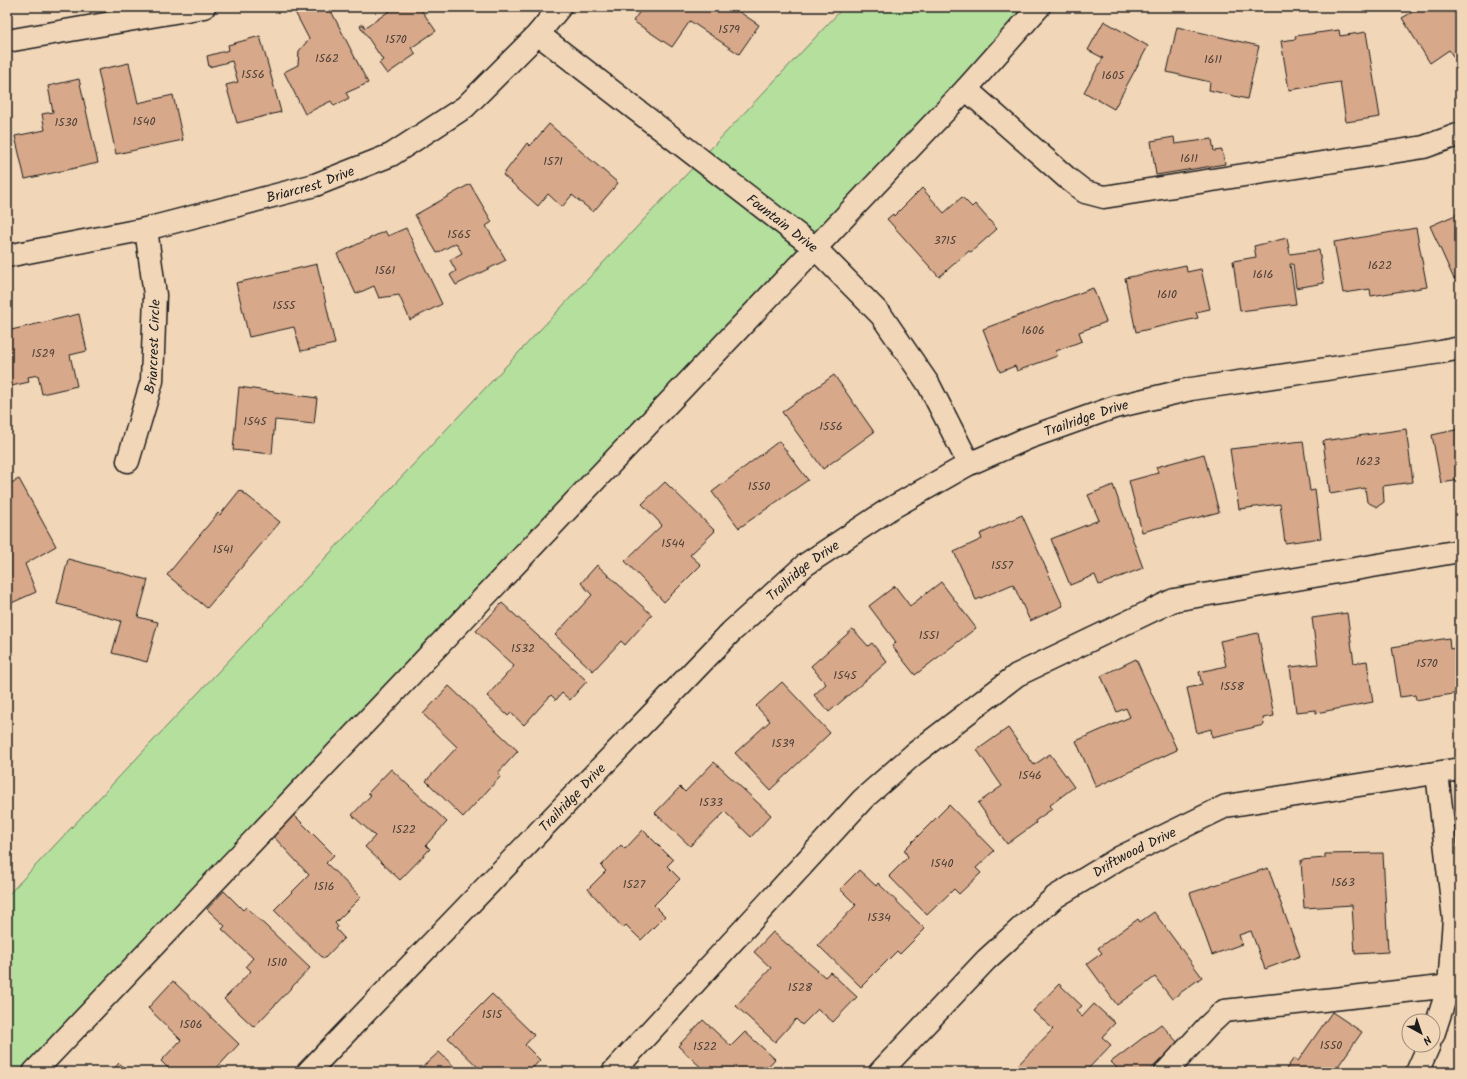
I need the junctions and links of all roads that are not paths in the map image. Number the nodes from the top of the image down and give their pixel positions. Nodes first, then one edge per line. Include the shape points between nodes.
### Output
1 (204, 7) edge
2 (560, 7) edge
3 (1039, 7) edge
4 (538, 34) junction
5 (7, 41) edge
6 (966, 89) junction
7 (1460, 134) edge
8 (146, 228) junction
9 (815, 248) junction
10 (7, 256) edge
11 (1460, 348) edge
12 (128, 461) dead end
13 (969, 464) junction
14 (1460, 551) edge
15 (1460, 769) edge
16 (1437, 773) junction
17 (1455, 986) edge
18 (1441, 1017) edge
19 (1425, 1053) edge
20 (34, 1072) edge
21 (308, 1072) edge
22 (613, 1072) edge
23 (880, 1072) edge
24 (1166, 1072) edge
25 (1417, 1072) edge

1 - 5 street
2 - 4 street, Briarcrest Drive
3 - 6 street
4 - 8 street, Briarcrest Drive via 465,107 391,155 315,185
4 - 9 street, Fountain Drive
6 - 7 street via 1067,178 1085,192 1104,197 1424,147
6 - 9 street
8 - 10 street, Briarcrest Drive
8 - 12 street, Briarcrest Circle via 155,295 152,381
9 - 13 street, Fountain Drive via 881,315 928,385
9 - 20 street
11 - 13 street, Trailridge Drive via 1191,389 1093,415 1028,438
13 - 21 street, Trailridge Drive via 888,510 805,565 731,632
14 - 22 street via 1174,600 1017,675 914,754 863,799
15 - 16 street, Driftwood Drive
16 - 17 street via 1454,919
16 - 23 street, Driftwood Drive via 1226,806 1121,857 1056,897 986,960
17 - 18 street
17 - 24 street via 1224,1011
19 - 25 street

